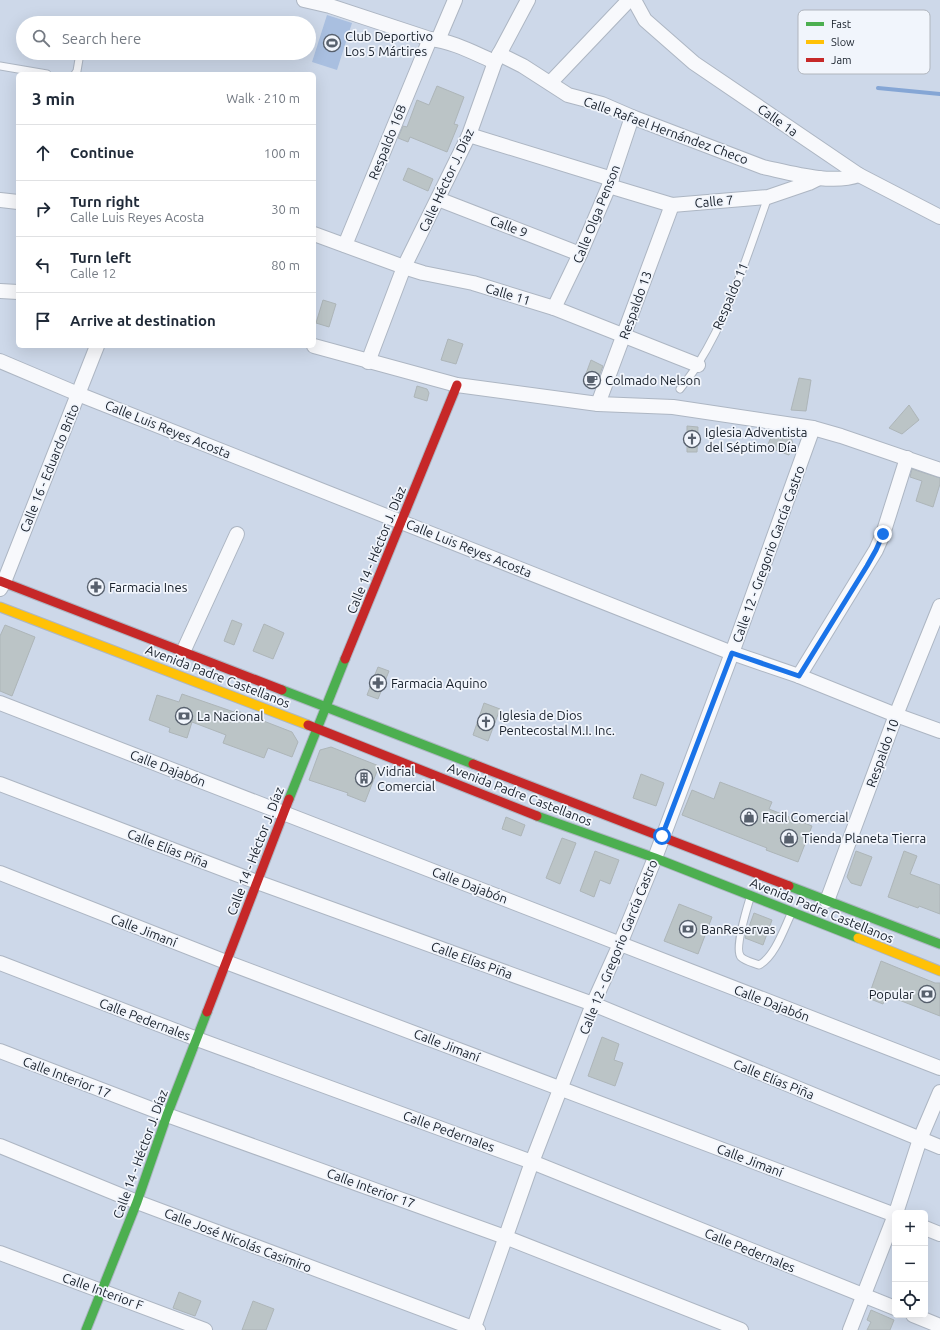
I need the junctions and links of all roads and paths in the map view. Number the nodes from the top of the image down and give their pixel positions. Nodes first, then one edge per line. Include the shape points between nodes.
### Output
1 (304, 0) edge
2 (454, 0) edge
3 (528, 0) edge
4 (629, 0) edge
5 (634, 0) edge
6 (331, 3) edge
7 (434, 39) junction
8 (497, 58) junction
9 (79, 60) edge
10 (0, 66) edge
11 (35, 72) edge
12 (76, 72) edge
13 (550, 83) junction
14 (632, 117) junction
15 (469, 135) junction
16 (859, 176) junction
17 (818, 178) junction
18 (610, 182) junction
19 (768, 197) junction
20 (438, 199) junction
21 (0, 200) edge
22 (16, 202) edge
23 (672, 205) junction
24 (940, 217) edge
25 (316, 235) edge
26 (345, 245) junction
27 (580, 254) junction
28 (404, 267) junction
29 (0, 291) edge
30 (16, 292) edge
31 (554, 308) junction
32 (624, 336) junction
33 (316, 347) edge
34 (96, 348) edge
35 (0, 361) edge
36 (368, 362) junction
37 (698, 365) junction
38 (457, 385) junction
39 (680, 389) dead end
40 (78, 394) junction
41 (598, 404) junction
42 (813, 428) junction
43 (907, 458) junction
44 (940, 470) edge
45 (402, 521) junction
46 (237, 534) dead end
47 (1, 584) edge
48 (940, 606) edge
49 (0, 607) edge
50 (183, 652) junction
51 (732, 653) junction
52 (799, 676) junction
53 (0, 704) edge
54 (325, 706) junction
55 (896, 715) junction
56 (317, 728) junction
57 (940, 731) edge
58 (0, 784) edge
59 (284, 813) junction
60 (662, 836) junction
61 (655, 858) junction
62 (0, 873) edge
63 (257, 882) junction
64 (750, 895) junction
65 (827, 901) junction
66 (792, 912) junction
67 (620, 944) junction
68 (940, 944) edge
69 (226, 962) junction
70 (0, 963) edge
71 (940, 971) edge
72 (593, 1004) junction
73 (197, 1039) junction
74 (0, 1051) edge
75 (940, 1068) edge
76 (561, 1089) junction
77 (940, 1092) edge
78 (168, 1115) junction
79 (920, 1139) junction
80 (0, 1146) edge
81 (940, 1147) edge
82 (532, 1162) junction
83 (137, 1202) junction
84 (896, 1210) edge
85 (892, 1213) edge
86 (892, 1222) edge
87 (928, 1229) edge
88 (940, 1234) edge
89 (505, 1237) junction
90 (0, 1253) edge
91 (102, 1291) junction
92 (864, 1296) junction
93 (892, 1307) edge
94 (920, 1318) edge
95 (940, 1326) edge
96 (475, 1329) edge
97 (86, 1330) edge
98 (205, 1330) edge
99 (741, 1330) edge
100 (850, 1330) edge

1 - 6 street, Calle Rafael Hernández Checo
2 - 7 street, Respaldo 16B
3 - 8 street, Calle Héctor J. Díaz
4 - 13 street
5 - 16 street, Calle 1a via 645,20 694,63
6 - 7 street, Calle Rafael Hernández Checo
7 - 8 street, Calle Rafael Hernández Checo
7 - 26 street, Respaldo 16B
8 - 13 street, Calle Rafael Hernández Checo via 523,66
8 - 15 street, Calle Héctor J. Díaz
9 - 12 lane
10 - 11 lane
13 - 14 street, Calle Rafael Hernández Checo via 568,95 602,104
14 - 17 street, Calle Rafael Hernández Checo via 763,167
14 - 18 street, Calle Olga Penson
15 - 18 street, Calle 7
15 - 20 street, Calle Héctor J. Díaz
16 - 17 street, Calle Rafael Hernández Checo via 847,179
16 - 24 street, Calle 1a
17 - 19 street, Calle 7
18 - 23 street, Calle 7
18 - 27 street, Calle Olga Penson
19 - 23 street, Calle 7
19 - 37 lane, Respaldo 11 via 724,316
20 - 27 street, Calle 9
20 - 28 street, Calle Héctor J. Díaz
21 - 22 street
23 - 32 street, Respaldo 13
25 - 26 street, Calle 11
26 - 28 street, Calle 11
27 - 31 street, Calle Olga Penson
28 - 31 street, Calle 11 via 473,283
28 - 36 street, Calle Héctor J. Díaz
29 - 30 street
31 - 32 street, Calle 11
32 - 37 street, Calle 11
32 - 41 street, Respaldo 13
33 - 36 street
34 - 40 street, Calle 16 - Eduardo Brito
35 - 40 street, Calle Luis Reyes Acosta
36 - 38 street
37 - 39 lane, Respaldo 11
38 - 41 street
38 - 45 main road, Calle 14 - Héctor J. Díaz
40 - 45 street, Calle Luis Reyes Acosta
40 - 47 street, Calle 16 - Eduardo Brito
41 - 42 street via 673,407
42 - 43 street
42 - 51 street, Calle 12 - Gregorio García Castro
43 - 44 street
43 - 52 street via 876,550
45 - 51 street, Calle Luis Reyes Acosta
45 - 54 main road, Calle 14 - Héctor J. Díaz
46 - 50 street
47 - 50 main road, Avenida Padre Castellanos
48 - 55 street, Respaldo 10
49 - 56 main road, Avenida Padre Castellanos
50 - 54 main road, Avenida Padre Castellanos
51 - 52 street, Calle Luis Reyes Acosta
51 - 60 street, Calle 12 - Gregorio García Castro
52 - 55 street, Calle Luis Reyes Acosta
53 - 59 street, Calle Dajabón
54 - 56 main road, Calle 14 - Héctor J. Díaz
54 - 60 main road, Avenida Padre Castellanos
55 - 57 street, Calle Luis Reyes Acosta
55 - 65 street, Respaldo 10
56 - 59 main road, Calle 14 - Héctor J. Díaz
56 - 61 main road, Avenida Padre Castellanos via 535,815
58 - 63 street, Calle Elías Piña
59 - 63 main road, Calle 14 - Héctor J. Díaz
59 - 67 street, Calle Dajabón
60 - 61 street, Calle 12 - Gregorio García Castro
60 - 65 main road, Avenida Padre Castellanos
61 - 64 main road, Avenida Padre Castellanos
61 - 67 street, Calle 12 - Gregorio García Castro
62 - 69 street, Calle Jimaní
63 - 69 main road, Calle 14 - Héctor J. Díaz
63 - 72 street, Calle Elías Piña
64 - 66 main road, Avenida Padre Castellanos
64 - 66 lane via 739,940 739,953 742,958 759,965 771,955
65 - 68 main road, Avenida Padre Castellanos
66 - 71 main road, Avenida Padre Castellanos
67 - 72 street, Calle 12 - Gregorio García Castro
67 - 75 street, Calle Dajabón
69 - 73 main road, Calle 14 - Héctor J. Díaz
69 - 76 street, Calle Jimaní
70 - 73 street, Calle Pedernales
72 - 76 street, Calle 12 - Gregorio García Castro
72 - 79 street, Calle Elías Piña
73 - 78 main road, Calle 14 - Héctor J. Díaz
73 - 82 street, Calle Pedernales
74 - 78 street, Calle Interior 17
76 - 82 street, Calle 12 - Gregorio García Castro
76 - 85 street, Calle Jimaní
77 - 79 street
78 - 83 main road, Calle 14 - Héctor J. Díaz
78 - 89 street, Calle Interior 17
79 - 81 street, Calle Elías Piña
79 - 84 street
80 - 83 street, Calle José Nicolás Casimiro
82 - 89 street, Calle 12 - Gregorio García Castro
82 - 92 street, Calle Pedernales
83 - 91 main road, Calle 14 - Héctor J. Díaz
83 - 96 street, Calle José Nicolás Casimiro
86 - 92 street
87 - 88 street
89 - 96 street, Calle 12 - Gregorio García Castro
89 - 99 street, Calle Interior 17
90 - 91 street, Calle Interior F
91 - 97 main road, Calle 14 - Héctor J. Díaz
91 - 98 street, Calle Interior F
92 - 93 street, Calle Pedernales
92 - 100 street
94 - 95 street

